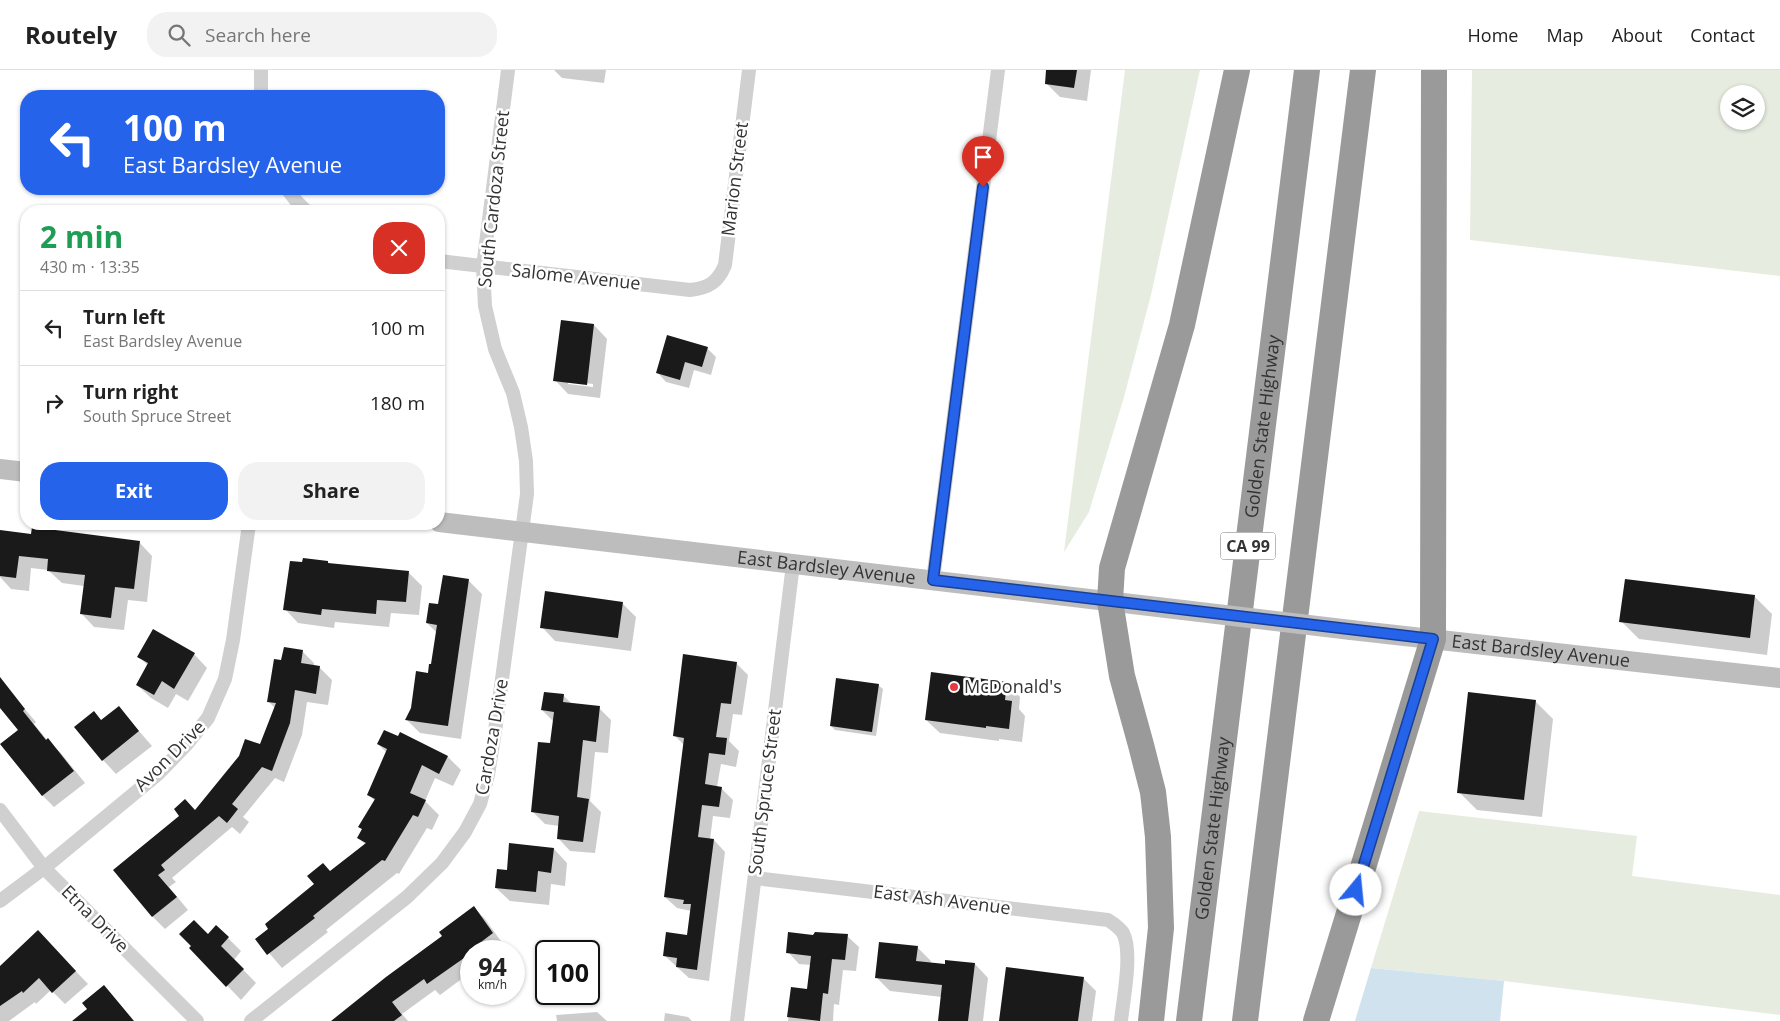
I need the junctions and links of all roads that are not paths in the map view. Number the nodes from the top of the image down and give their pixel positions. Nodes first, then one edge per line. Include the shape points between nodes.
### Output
1 (261, 70) edge
2 (508, 70) edge
3 (749, 70) edge
4 (998, 70) edge
5 (1237, 70) edge
6 (1307, 70) edge
7 (1363, 70) edge
8 (1434, 70) edge
9 (261, 90) edge
10 (292, 195) edge
11 (300, 205) edge
12 (445, 262) edge
13 (483, 267) junction
14 (713, 284) joint
15 (0, 469) edge
16 (20, 471) edge
17 (445, 523) edge
18 (248, 530) edge
19 (522, 532) junction
20 (793, 564) junction
21 (933, 580) junction
22 (1110, 601) junction
23 (1433, 639) junction
24 (1780, 678) edge
25 (0, 810) edge
26 (44, 868) junction
27 (755, 878) junction
28 (0, 901) edge
29 (197, 1021) edge
30 (251, 1021) edge
31 (737, 1021) edge
32 (1121, 1021) edge
33 (1151, 1021) edge
34 (1189, 1021) edge
35 (1245, 1021) edge
36 (1316, 1021) edge

1 - 9 street
2 - 13 street, South Cardoza Street
3 - 14 street, Marion Street via 725,265
4 - 21 street
5 - 22 highway via 1182,325 1112,564
6 - 34 highway, Golden State Highway / CA 99
7 - 35 highway
8 - 23 highway
10 - 11 street
12 - 13 street, Salome Avenue
13 - 14 street, Salome Avenue via 690,290
13 - 19 street, South Cardoza Street via 485,306 495,349 513,393 526,460 527,494
15 - 16 main road
17 - 19 main road, East Bardsley Avenue
18 - 26 street, Avon Drive via 225,679 208,718 159,773
19 - 20 main road, East Bardsley Avenue
19 - 30 street, Cardoza Drive via 488,776 480,804 465,832 442,863 407,897
20 - 21 main road, East Bardsley Avenue
20 - 27 street, South Spruce Street
21 - 22 main road, East Bardsley Avenue
22 - 23 main road, East Bardsley Avenue, bridge
22 - 33 highway via 1122,676 1151,784 1158,837 1161,928
23 - 24 main road, East Bardsley Avenue
23 - 36 highway
25 - 26 street, Etna Drive
26 - 28 street, Avon Drive
26 - 29 street, Etna Drive
27 - 31 street, South Spruce Street
27 - 32 street, East Ash Avenue via 1108,920 1118,926 1126,944 1127,969

